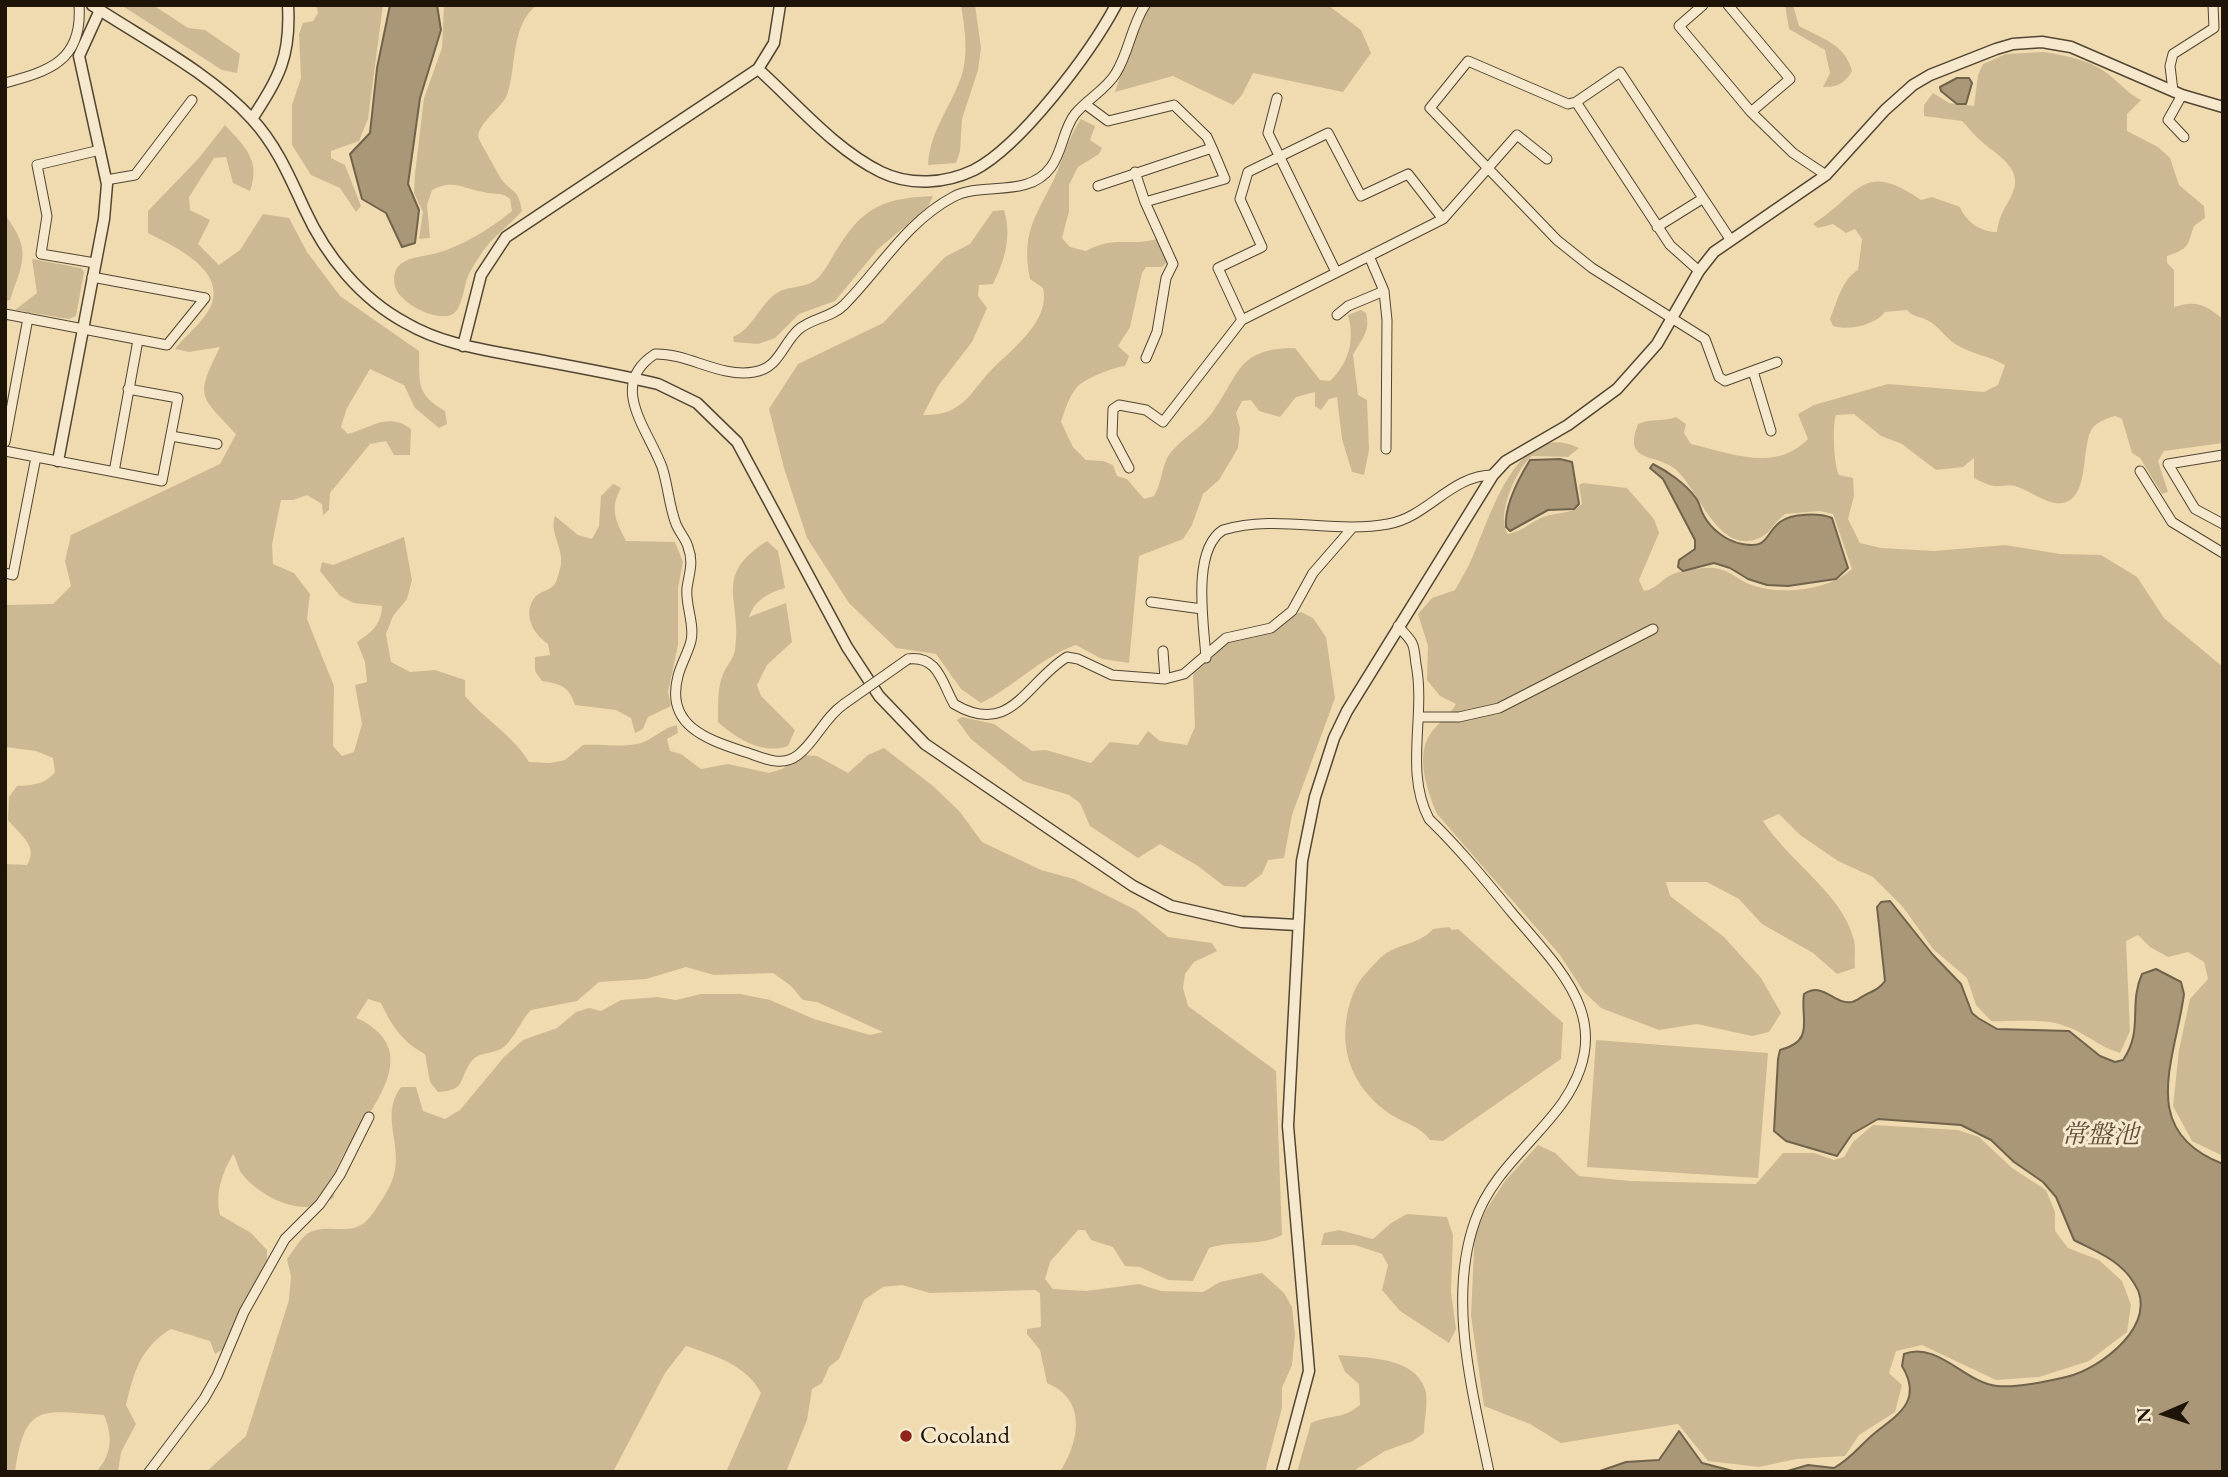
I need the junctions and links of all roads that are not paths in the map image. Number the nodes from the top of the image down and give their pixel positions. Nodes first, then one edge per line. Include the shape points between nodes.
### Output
1 (79, 5) edge
2 (288, 5) edge
3 (780, 5) edge
4 (1116, 5) edge
5 (1145, 5) edge
6 (1703, 5) edge
7 (1728, 5) edge
8 (2213, 5) edge
9 (96, 8) edge
10 (758, 69) junction
11 (5, 83) edge
12 (2178, 93) junction
13 (1277, 98) dead end
14 (192, 100) dead end
15 (1576, 102) junction
16 (1085, 104) junction
17 (2223, 107) edge
18 (1751, 112) junction
19 (252, 119) junction
20 (2184, 137) dead end
21 (1213, 148) junction
22 (100, 150) junction
23 (1278, 158) junction
24 (1547, 159) dead end
25 (1488, 169) junction
26 (1135, 172) junction
27 (1826, 175) junction
28 (106, 180) junction
29 (1098, 186) dead end
30 (1702, 199) junction
31 (1144, 202) junction
32 (1443, 219) junction
33 (1657, 227) junction
34 (1730, 239) junction
35 (1369, 256) junction
36 (95, 262) junction
37 (1699, 271) junction
38 (1336, 272) junction
39 (92, 277) junction
40 (1384, 291) junction
41 (5, 314) edge
42 (1337, 314) dead end
43 (28, 318) junction
44 (1242, 320) junction
45 (1673, 320) junction
46 (82, 328) junction
47 (138, 340) junction
48 (463, 346) junction
49 (1146, 358) dead end
50 (1777, 362) dead end
51 (1753, 371) junction
52 (635, 379) junction
53 (128, 389) junction
54 (1771, 432) dead end
55 (171, 436) junction
56 (5, 442) edge
57 (217, 444) dead end
58 (1386, 449) dead end
59 (5, 451) edge
60 (2223, 455) edge
61 (36, 457) junction
62 (58, 461) junction
63 (1129, 468) dead end
64 (2140, 471) dead end
65 (114, 472) junction
66 (1493, 475) junction
67 (2223, 524) edge
68 (1353, 527) junction
69 (2223, 553) edge
70 (5, 573) edge
71 (1151, 603) dead end
72 (1202, 608) junction
73 (1398, 626) junction
74 (1653, 629) dead end
75 (1163, 651) dead end
76 (1206, 658) junction
77 (1165, 679) junction
78 (1420, 717) junction
79 (1297, 925) junction
80 (369, 1117) dead end
81 (149, 1472) edge
82 (1282, 1472) edge
83 (1489, 1472) edge

1 - 11 street via 76,36 51,69
2 - 19 street via 286,59
3 - 10 street via 774,43
4 - 10 street via 1060,86 999,152 975,169 944,180 907,180 867,164
5 - 16 street via 1118,71
6 - 18 street via 1679,26
7 - 18 street via 1790,79
8 - 12 street via 2214,28 2173,54 2170,66
9 - 19 street via 214,86
9 - 22 street via 79,56
10 - 48 street via 506,237 481,275
12 - 17 street
12 - 20 street via 2168,120
12 - 27 street via 2071,47 2013,44 1959,62 1913,85
13 - 23 street via 1268,133
14 - 28 street via 135,175
15 - 25 street via 1568,104 1468,61 1430,108
15 - 30 street via 1620,72
15 - 33 street
16 - 21 street via 1108,121 1174,105
16 - 52 street via 1073,116 1051,168 1018,187 969,191 934,209 886,255 843,307 797,331 767,368 737,372 655,354
18 - 27 street via 1793,153
19 - 48 street via 288,171 316,233 334,259 380,305 422,331
21 - 26 street
21 - 31 street via 1225,179
22 - 28 street
22 - 36 street via 37,165 47,216 41,254
23 - 32 street via 1328,133 1361,196 1408,174
23 - 38 street
23 - 44 street via 1248,172 1240,199 1262,247 1218,268
24 - 25 street via 1517,135
25 - 32 street
25 - 45 street via 1557,240
26 - 29 street
26 - 31 street
27 - 34 street
28 - 36 street
30 - 33 street
30 - 34 street
31 - 49 street via 1173,264
32 - 35 street
33 - 37 street
34 - 37 street
35 - 38 street
35 - 40 street
36 - 39 street
37 - 45 street
38 - 44 street
39 - 46 street
39 - 47 street via 205,298 167,345
40 - 42 street
40 - 58 street
41 - 43 street
43 - 46 street
43 - 56 street
44 - 63 street via 1163,422 1146,410 1119,405 1113,409 1112,436
45 - 51 street via 1705,339 1719,377 1725,380
45 - 66 street via 1646,360 1617,389 1568,425 1506,461
46 - 47 street
46 - 62 street
47 - 53 street
48 - 52 street
50 - 51 street
51 - 54 street
52 - 77 street, bridge via 632,404 662,467 675,522 688,544 692,639 676,687 684,719 699,735 774,762 785,761 798,755 830,714 908,659 928,661 941,675 954,704 980,716 1007,710 1067,657 1112,675
52 - 79 street via 658,384 697,403 732,436 847,647 879,696 925,744 1161,901 1217,919
53 - 55 street via 178,398
53 - 65 street
55 - 57 street
55 - 65 street via 162,481
59 - 61 street
60 - 67 street via 2168,464 2195,509
61 - 62 street
61 - 70 street via 13,575
62 - 65 street
64 - 69 street via 2172,522
66 - 68 street via 1462,482 1410,517
66 - 73 street
68 - 72 street via 1304,523 1223,530 1210,546
68 - 76 street via 1313,573 1292,611 1271,628 1226,638
71 - 72 street
72 - 76 street
73 - 78 street via 1412,643
73 - 79 street via 1331,747 1307,828
74 - 78 street via 1499,708 1459,717
75 - 77 street
76 - 77 street via 1184,674
78 - 83 street via 1416,785 1429,818 1558,965 1577,996 1586,1031 1585,1058 1575,1082 1491,1189 1475,1218 1465,1256 1464,1323
79 - 82 street via 1288,1126 1309,1371
80 - 81 street via 320,1205 285,1239 244,1312 204,1399

